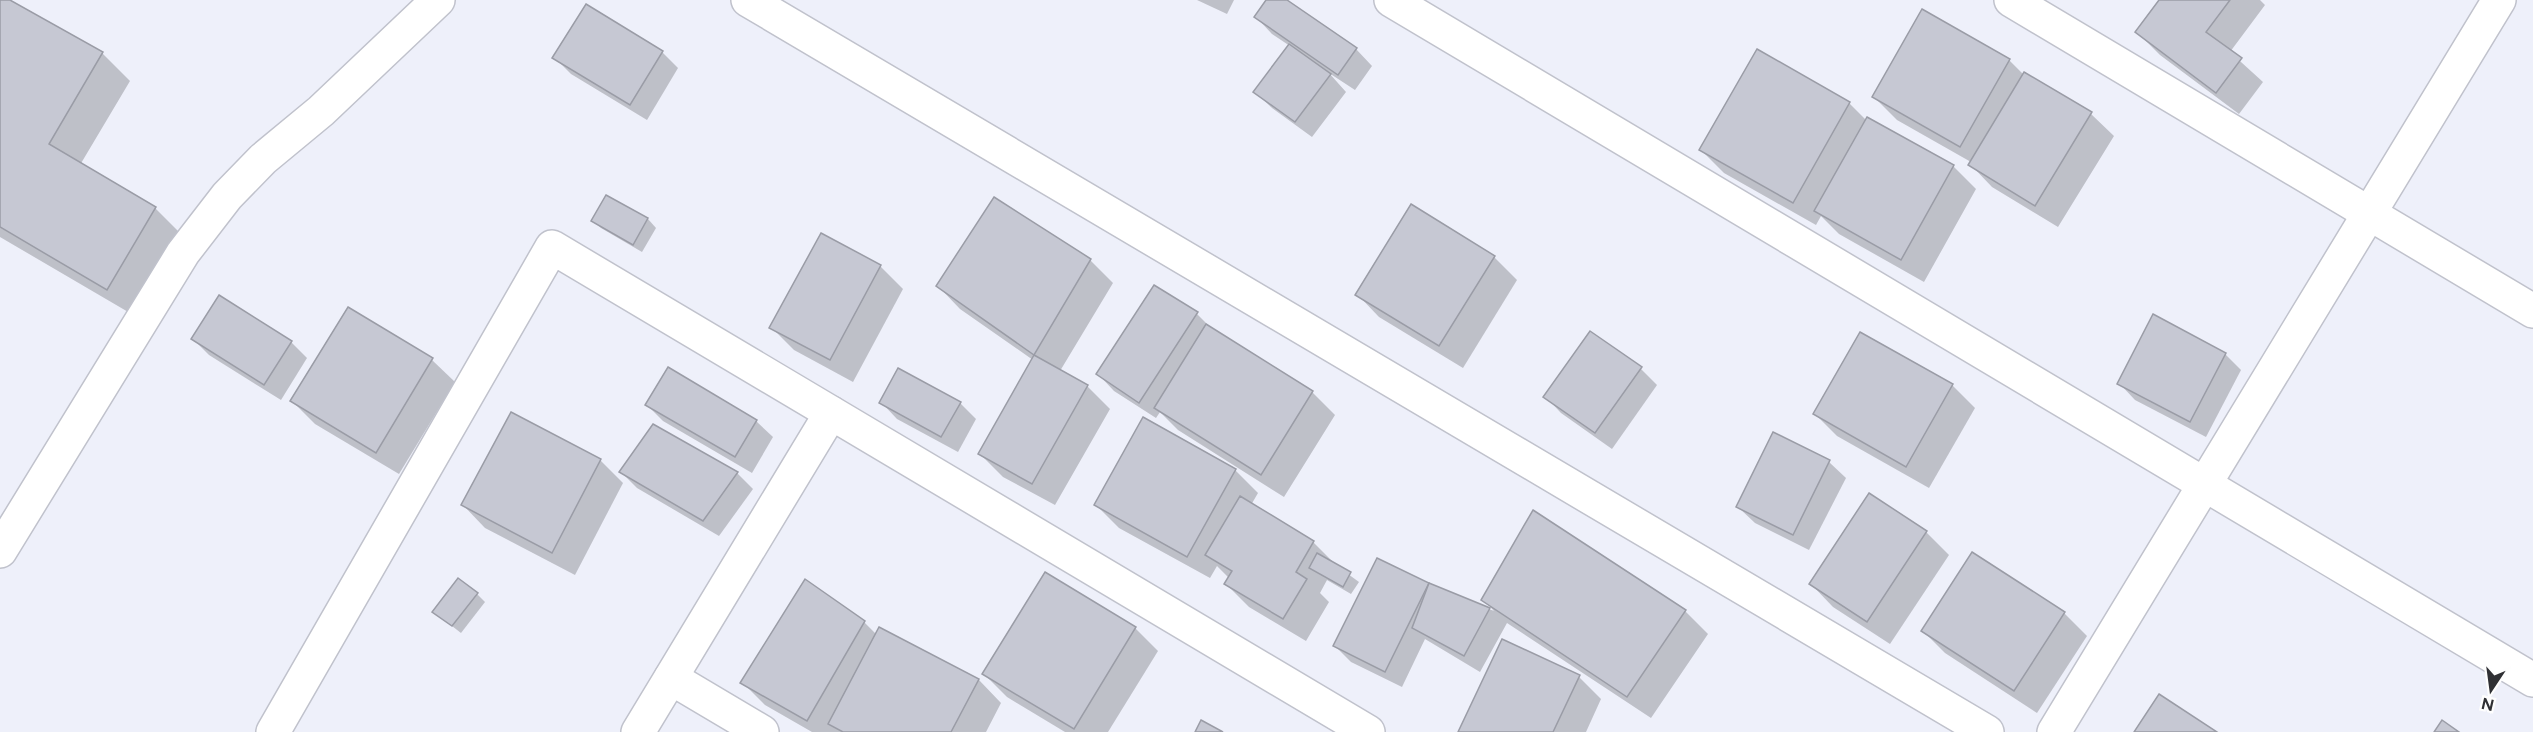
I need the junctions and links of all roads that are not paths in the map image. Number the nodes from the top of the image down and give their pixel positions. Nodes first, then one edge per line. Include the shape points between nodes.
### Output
1 (438, 0) edge
2 (748, 0) edge
3 (1391, 0) edge
4 (2011, 0) edge
5 (2499, 0) edge
6 (2369, 213) junction
7 (2533, 311) edge
8 (831, 413) junction
9 (2204, 485) junction
10 (0, 550) edge
11 (671, 678) junction
12 (2533, 680) edge
13 (273, 732) edge
14 (638, 732) edge
15 (762, 732) edge
16 (1368, 732) edge
17 (1987, 732) edge
18 (2054, 732) edge

1 - 10 street via 227,196 183,253
2 - 17 street
3 - 9 street
4 - 6 street
5 - 6 street
6 - 7 street
6 - 9 street
8 - 11 street
8 - 13 street via 552,248
8 - 16 street
9 - 12 street
9 - 18 street
11 - 14 street
11 - 15 street

